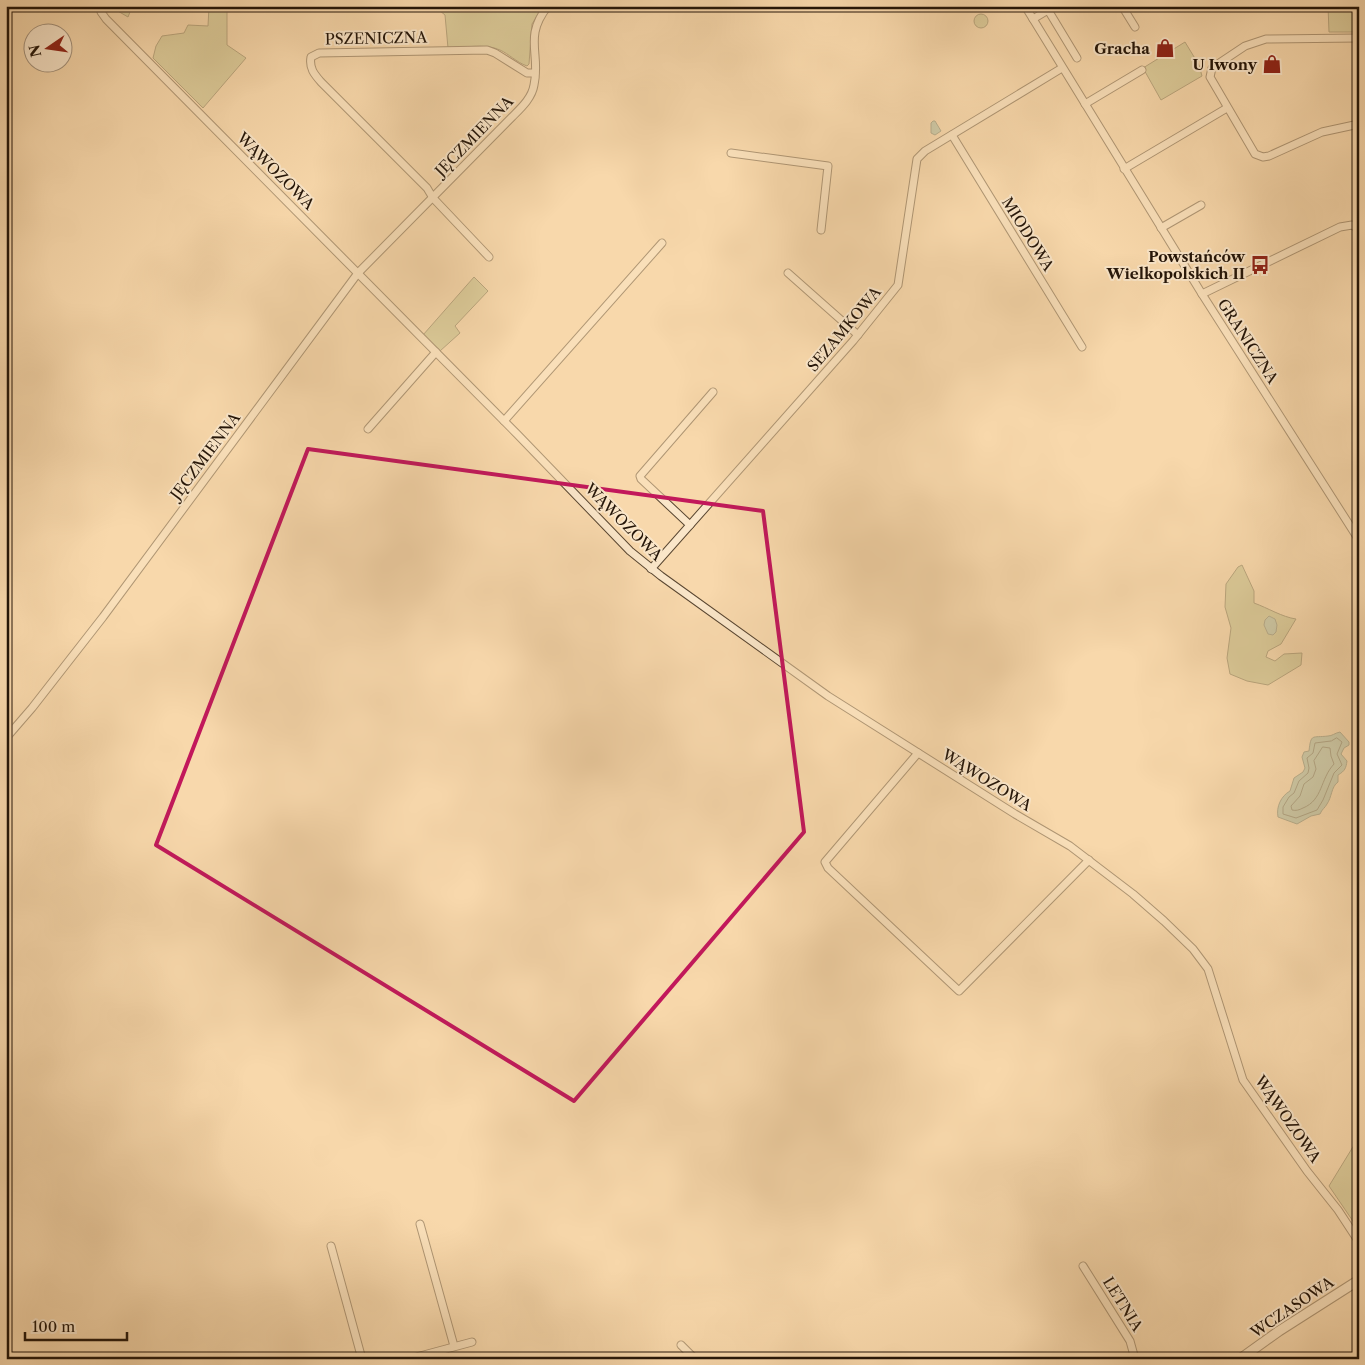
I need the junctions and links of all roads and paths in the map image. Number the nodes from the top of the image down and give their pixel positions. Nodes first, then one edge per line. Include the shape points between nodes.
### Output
1 (100, 6) edge
2 (548, 6) edge
3 (1026, 6) edge
4 (1122, 6) edge
5 (1048, 8) edge
6 (1032, 17) junction
7 (1135, 27) dead end
8 (1359, 38) edge
9 (1077, 58) dead end
10 (1062, 68) junction
11 (1142, 70) dead end
12 (535, 72) junction
13 (1085, 104) junction
14 (1227, 108) junction
15 (1359, 124) edge
16 (952, 135) junction
17 (731, 153) dead end
18 (1124, 168) junction
19 (433, 198) junction
20 (1201, 205) dead end
21 (1161, 228) junction
22 (1359, 229) edge
23 (821, 230) dead end
24 (662, 243) dead end
25 (489, 257) dead end
26 (358, 272) junction
27 (788, 274) dead end
28 (1202, 294) junction
29 (858, 335) junction
30 (1082, 347) dead end
31 (436, 352) junction
32 (712, 392) dead end
33 (504, 421) junction
34 (368, 428) dead end
35 (690, 525) junction
36 (1359, 540) edge
37 (651, 569) junction
38 (6, 738) edge
39 (918, 752) junction
40 (1089, 860) junction
41 (420, 1224) dead end
42 (1359, 1242) edge
43 (331, 1246) dead end
44 (1083, 1266) dead end
45 (1359, 1280) edge
46 (472, 1342) dead end
47 (681, 1345) dead end
48 (454, 1346) junction
49 (362, 1359) edge
50 (409, 1359) edge
51 (695, 1359) edge
52 (1135, 1359) edge
53 (1240, 1359) edge

1 - 26 street, WĄWOZOWA via 106,19
2 - 12 street, JĘCZMIENNA via 533,40
3 - 6 street, GRANICZNA
4 - 7 street
5 - 6 street
5 - 9 street
6 - 10 street, GRANICZNA
8 - 14 street via 1266,39 1245,46 1210,71 1210,77
10 - 13 street, GRANICZNA
10 - 16 street, SEZAMKOWA
11 - 13 street
12 - 19 street, JĘCZMIENNA via 534,86 522,107
12 - 19 street, PSZENICZNA via 526,73 487,50 319,53 312,58 312,71 321,82 427,188
13 - 18 street, GRANICZNA
14 - 15 street via 1255,154 1263,158 1322,132
14 - 18 street
16 - 29 street, SEZAMKOWA via 917,159 898,285
16 - 30 street, MIODOWA
17 - 23 street via 828,166
18 - 21 street, GRANICZNA
19 - 25 street, JĘCZMIENNA
19 - 26 street, JĘCZMIENNA
20 - 21 street
21 - 28 street, GRANICZNA
22 - 28 street via 1352,225 1340,227
24 - 33 street
26 - 31 street, WĄWOZOWA
26 - 38 street, JĘCZMIENNA via 103,616
27 - 29 street
28 - 36 street, GRANICZNA
29 - 35 street, SEZAMKOWA
31 - 33 street, WĄWOZOWA
31 - 34 street
32 - 35 street via 640,476
33 - 37 street, WĄWOZOWA
35 - 37 street, SEZAMKOWA
37 - 39 street, WĄWOZOWA via 828,696
39 - 40 street, WĄWOZOWA
39 - 40 street via 825,862 959,991
40 - 42 street, WĄWOZOWA via 1164,921 1208,969 1243,1080
41 - 48 street
43 - 49 street
44 - 52 street, LETNIA via 1130,1340
45 - 53 street, WCZASOWA
46 - 48 street
47 - 51 street
48 - 50 street

